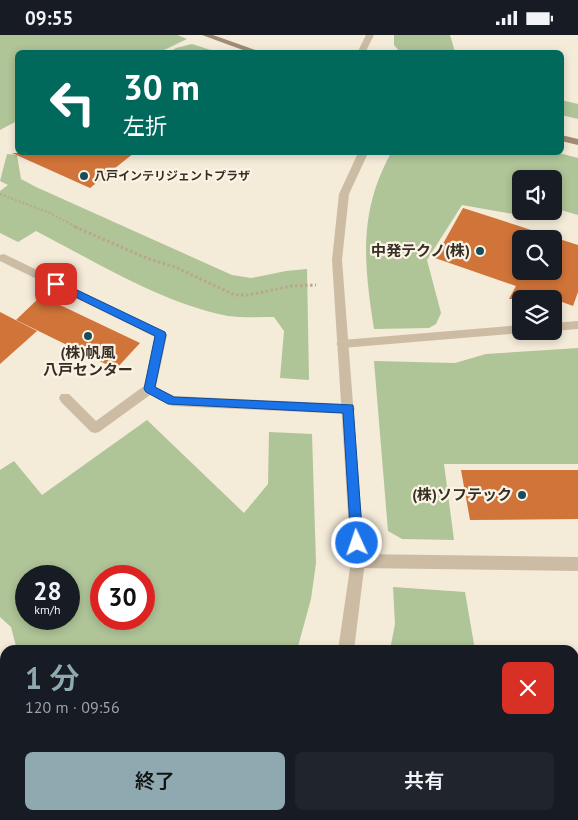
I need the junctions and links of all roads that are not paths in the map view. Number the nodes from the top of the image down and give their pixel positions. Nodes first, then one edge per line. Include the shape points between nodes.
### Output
1 (206, 35) edge
2 (370, 35) edge
3 (251, 50) edge
4 (362, 50) edge
5 (564, 138) edge
6 (578, 142) edge
7 (362, 155) edge
8 (4, 258) dead end
9 (578, 325) edge
10 (562, 326) edge
11 (512, 330) edge
12 (342, 344) junction
13 (149, 389) junction
14 (65, 398) dead end
15 (349, 409) junction
16 (358, 561) junction
17 (578, 564) edge
18 (347, 645) edge

1 - 3 street
2 - 4 street
5 - 6 street
7 - 12 street via 344,194 338,261
8 - 13 street via 161,335
9 - 10 street
11 - 12 street
12 - 15 street
13 - 14 street via 95,428
13 - 15 street via 172,401
15 - 16 street
16 - 17 street
16 - 18 street

